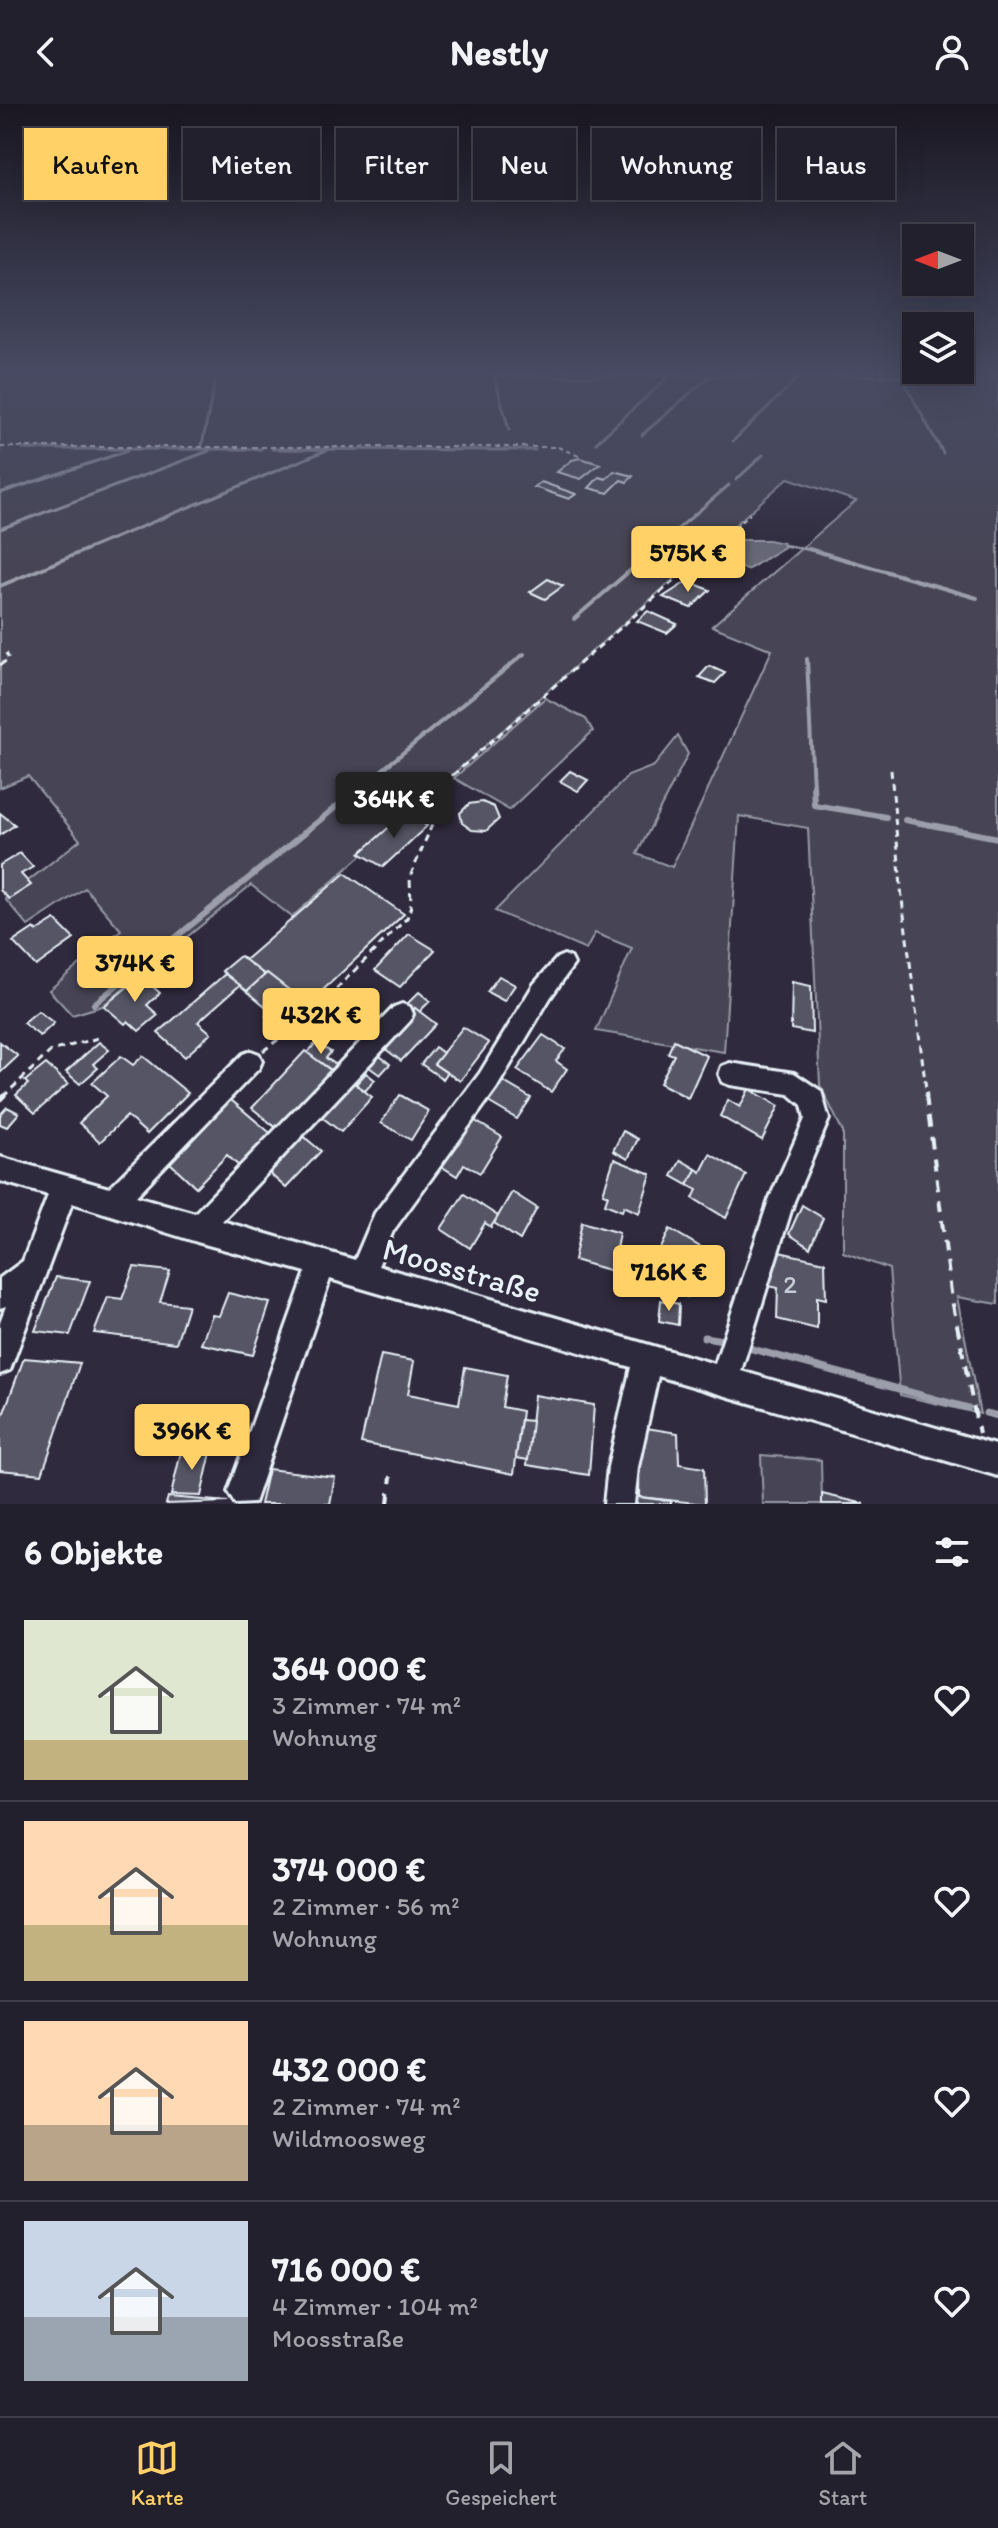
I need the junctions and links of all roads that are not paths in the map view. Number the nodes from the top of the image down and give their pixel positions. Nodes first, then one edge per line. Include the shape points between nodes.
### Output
1 (564, 964) dead end
2 (402, 1014) dead end
3 (251, 1061) road end
4 (730, 1074) dead end
5 (0, 1169) edge
6 (66, 1189) junction
7 (112, 1203) junction
8 (197, 1229) junction
9 (322, 1265) junction
10 (33, 1270) junction
11 (361, 1276) junction
12 (0, 1295) edge
13 (646, 1358) junction
14 (0, 1360) edge
15 (723, 1382) junction
16 (990, 1459) edge
17 (243, 1492) dead end
18 (619, 1504) edge

1 - 11 street via 488,1081 384,1222
2 - 8 street
3 - 7 street
4 - 15 street via 794,1084 813,1099 817,1119 782,1200
5 - 6 street, Moosstraße
6 - 7 street, Moosstraße
6 - 10 street
7 - 8 street, Moosstraße
8 - 9 street, Moosstraße
9 - 11 street, Moosstraße
9 - 17 street
10 - 12 street
10 - 14 street
11 - 13 street, Moosstraße
13 - 15 street, Moosstraße
13 - 18 street via 619,1476
15 - 16 street, Moosstraße

